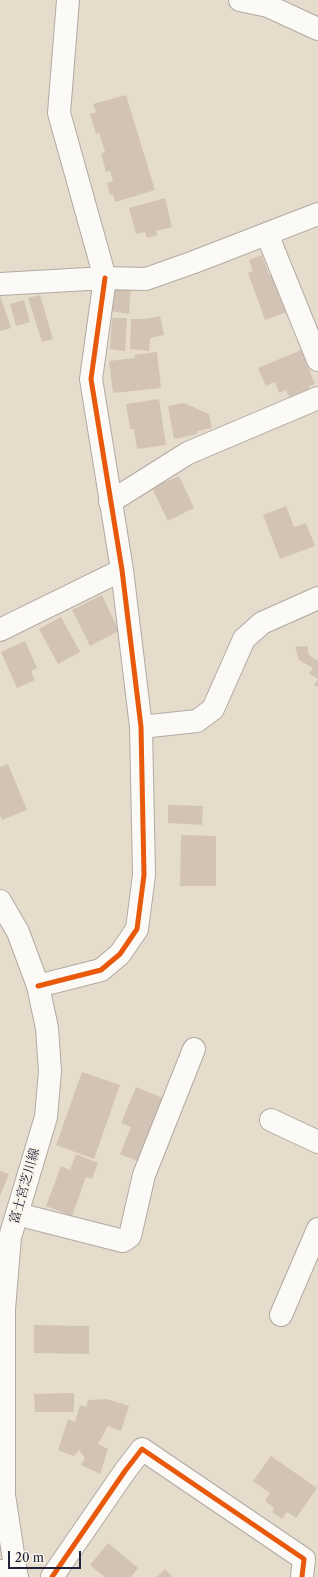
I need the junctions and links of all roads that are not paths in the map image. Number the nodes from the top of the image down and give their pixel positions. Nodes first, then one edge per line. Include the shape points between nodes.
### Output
1 (68, 0) edge
2 (240, 0) edge
3 (318, 28) edge
4 (318, 214) edge
5 (267, 234) junction
6 (104, 278) junction
7 (0, 284) edge
8 (318, 360) edge
9 (318, 398) edge
10 (110, 502) junction
11 (122, 570) junction
12 (318, 598) edge
13 (0, 630) edge
14 (141, 727) junction
15 (0, 901) edge
16 (38, 986) junction
17 (194, 1049) dead end
18 (271, 1120) dead end
19 (318, 1142) edge
20 (17, 1214) junction
21 (318, 1230) edge
22 (5, 1235) edge
23 (281, 1315) dead end
24 (11, 1574) edge
25 (52, 1577) edge
26 (302, 1577) edge

1 - 6 street via 59,113
2 - 3 street via 268,6
4 - 5 street
5 - 6 street via 146,279
5 - 8 street
6 - 7 street
6 - 10 street via 91,379
9 - 10 street via 188,453
10 - 11 street
11 - 13 street
11 - 14 street
12 - 14 street via 262,623 244,640 213,710 197,720
14 - 16 street via 144,875 137,929 120,954 101,970
15 - 16 street, 富士宮芝川線 via 18,932
16 - 20 street, 富士宮芝川線 via 47,1028 50,1071 46,1117
17 - 20 street via 144,1175 130,1236 124,1241
18 - 19 street
20 - 22 street, 富士宮芝川線
21 - 23 street
22 - 24 street, 富士宮芝川線 via 4,1495
25 - 26 street via 142,1449 304,1559

